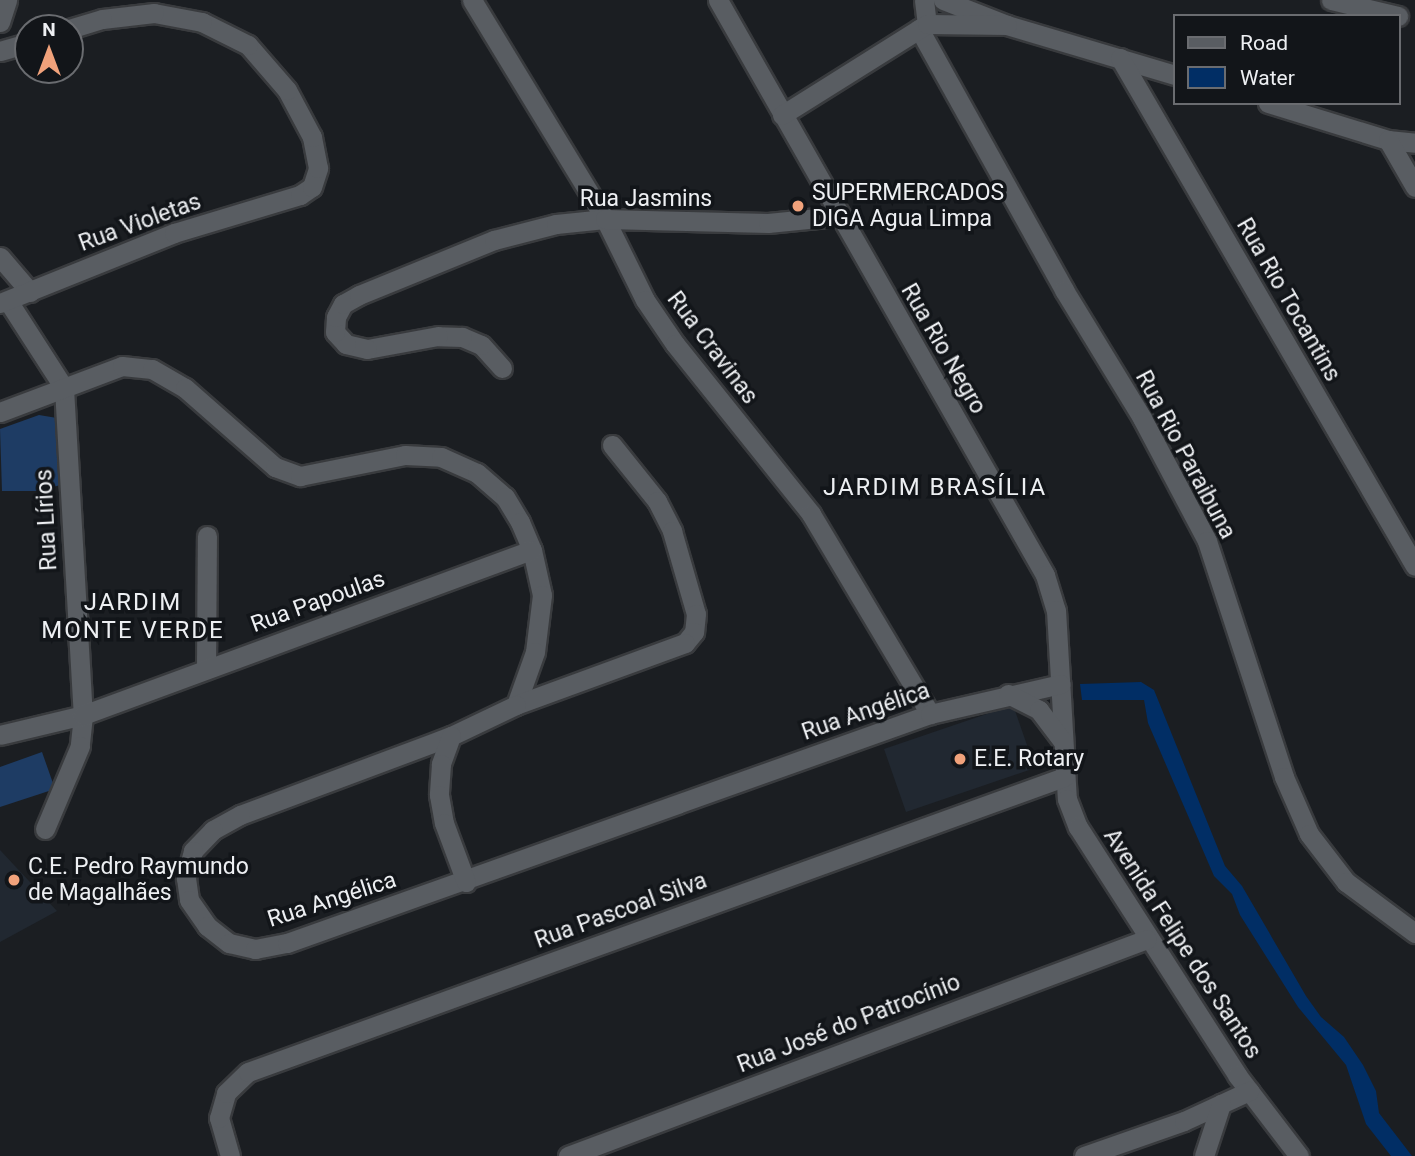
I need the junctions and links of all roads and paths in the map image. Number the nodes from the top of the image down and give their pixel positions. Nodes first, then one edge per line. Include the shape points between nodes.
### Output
1 (7, 0) edge
2 (472, 0) edge
3 (718, 0) edge
4 (924, 0) edge
5 (943, 0) edge
6 (1331, 0) edge
7 (1390, 14) edge
8 (0, 22) edge
9 (1007, 24) junction
10 (84, 25) edge
11 (923, 27) junction
12 (1120, 58) junction
13 (1174, 75) edge
14 (1274, 105) edge
15 (782, 114) junction
16 (1388, 140) junction
17 (1415, 143) edge
18 (1415, 187) edge
19 (838, 216) junction
20 (605, 219) junction
21 (0, 257) edge
22 (30, 292) junction
23 (4, 302) edge
24 (502, 368) dead end
25 (64, 388) junction
26 (0, 412) edge
27 (612, 444) dead end
28 (207, 536) dead end
29 (532, 550) junction
30 (1415, 566) edge
31 (206, 669) junction
32 (1061, 684) junction
33 (1006, 694) junction
34 (516, 705) junction
35 (930, 714) junction
36 (83, 715) junction
37 (0, 735) edge
38 (451, 736) junction
39 (1063, 742) junction
40 (1064, 777) junction
41 (45, 829) dead end
42 (466, 882) junction
43 (1415, 933) edge
44 (1147, 939) junction
45 (1249, 1091) junction
46 (1221, 1104) junction
47 (230, 1156) edge
48 (568, 1156) edge
49 (1084, 1156) edge
50 (1204, 1156) edge
51 (1299, 1156) edge

1 - 8 street
2 - 20 street, Rua Cravinas
3 - 15 street, Rua Rio Negro
4 - 11 street
5 - 9 street
6 - 7 street
9 - 11 street
9 - 12 street
10 - 22 street, Rua Violetas via 154,13 202,22 248,45 287,90 312,137 318,168 312,187 300,195 174,233
11 - 15 street
11 - 43 street, Rua Rio Paraibuna via 1064,290 1142,418 1207,541 1284,777 1309,834 1346,882
12 - 13 street
12 - 30 street, Rua Rio Tocantins
14 - 16 street
15 - 19 street, Rua Rio Negro
16 - 17 street
16 - 18 street
19 - 20 street, Rua Jasmins via 692,224
19 - 32 street, Rua Rio Negro via 1045,575 1056,610
20 - 24 street, Rua Jasmins via 556,224 494,240 343,304 336,317 335,332 346,344 367,349 438,335 462,337 481,345
20 - 35 street, Rua Cravinas via 645,300 811,514
21 - 22 street
22 - 23 street, Rua Violetas
23 - 25 street, Rua Lírios
25 - 26 street
25 - 29 street via 122,366 152,369 185,388 275,467 300,476 405,455 441,457 477,473 505,497
25 - 36 street, Rua Lírios
27 - 34 street, Rua Angélica via 657,501 672,531 696,614 694,632 685,643
28 - 31 street
29 - 31 street, Rua Papoulas
29 - 34 street via 542,595 536,652
31 - 36 street, Rua Papoulas
32 - 33 street, Rua Angélica
32 - 39 street, Rua Rio Negro
33 - 35 street, Rua Angélica
33 - 39 street via 1040,710
34 - 38 street, Rua Angélica
35 - 42 street, Rua Angélica
36 - 37 street, Rua Papoulas
36 - 41 street, Rua Lírios via 80,746
38 - 42 street via 441,764 439,794
38 - 42 street, Rua Angélica via 240,815 213,830 193,851 186,878 189,900 207,926 229,943 255,949 288,943
39 - 40 street, Avenida Felipe dos Santos
40 - 44 street, Avenida Felipe dos Santos via 1078,827
40 - 47 street, Rua Pascoal Silva via 248,1072 226,1093 219,1118
44 - 45 street, Avenida Felipe dos Santos
44 - 48 street, Rua José do Patrocínio
45 - 46 street
45 - 51 street, Avenida Felipe dos Santos
46 - 49 street
46 - 50 street

